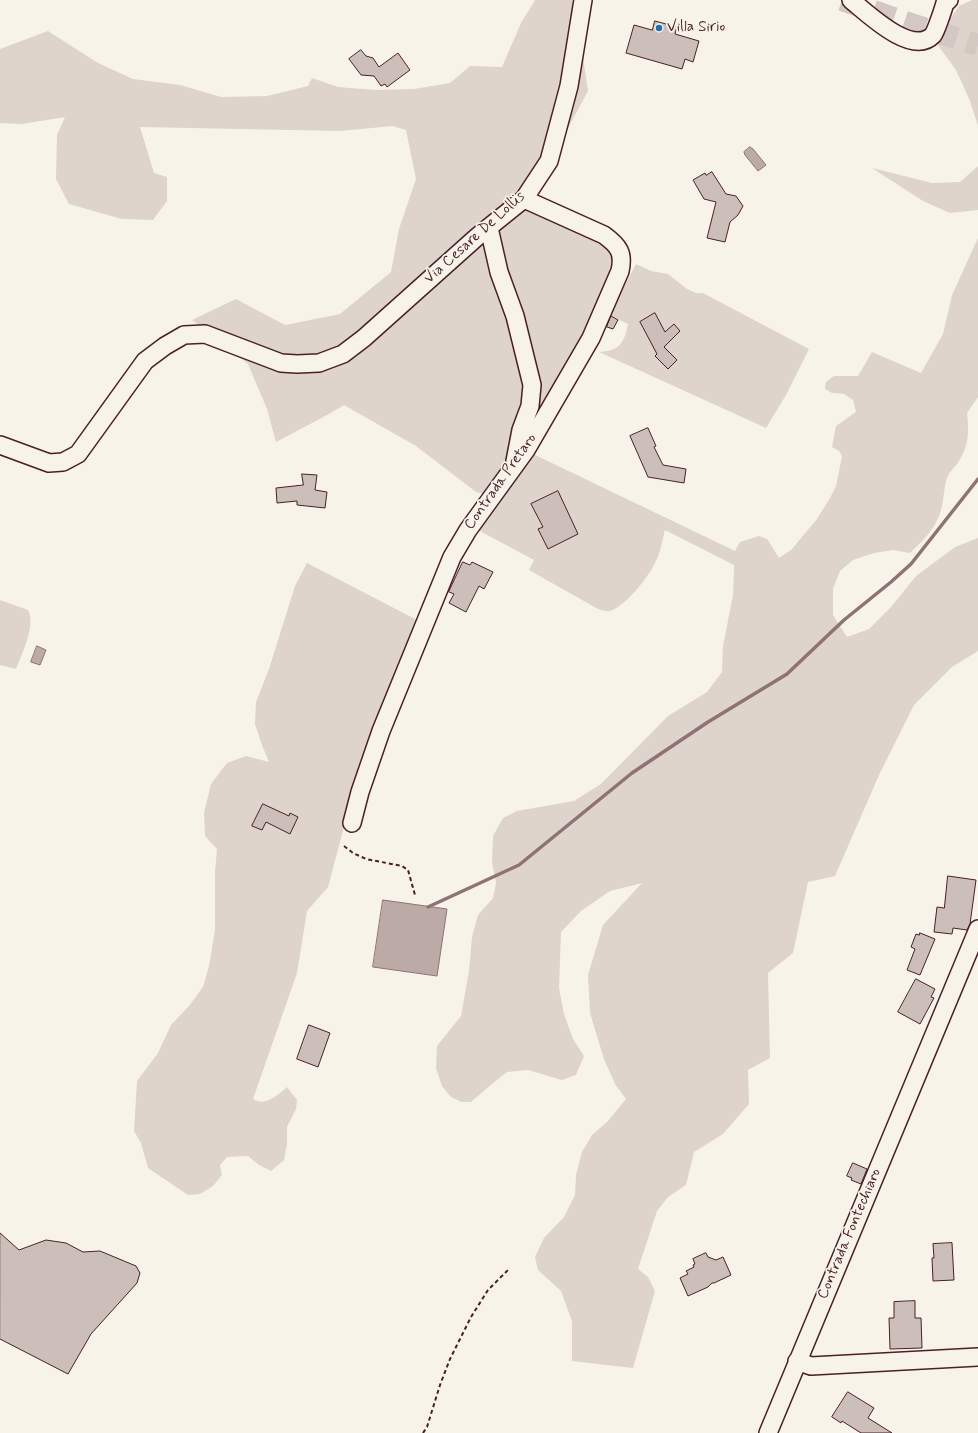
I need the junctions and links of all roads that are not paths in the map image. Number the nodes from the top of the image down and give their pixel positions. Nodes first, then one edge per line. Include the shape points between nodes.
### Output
1 (583, 0) edge
2 (851, 0) edge
3 (949, 0) edge
4 (524, 199) junction
5 (489, 228) junction
6 (0, 446) edge
7 (514, 467) junction
8 (352, 823) dead end
9 (978, 929) edge
10 (978, 1357) edge
11 (797, 1361) junction
12 (771, 1432) edge

1 - 4 street, Via Cesare De Lollis via 569,86 549,161
2 - 3 street via 882,26 906,40 921,42 933,35 945,3
4 - 5 street, Via Cesare De Lollis
4 - 7 street, Contrada Pretaro via 612,240 620,251 622,262 620,272 590,338
5 - 6 street, Via Cesare De Lollis via 343,354 319,363 281,363 205,334 184,335 145,361 78,454 62,462 49,463
5 - 7 street via 532,385 530,406 521,430
7 - 8 street, Contrada Pretaro via 468,530 452,557 382,731 360,792
9 - 11 street, Contrada Fontechiaro
10 - 11 street via 811,1366
11 - 12 street, Contrada Fontechiaro

